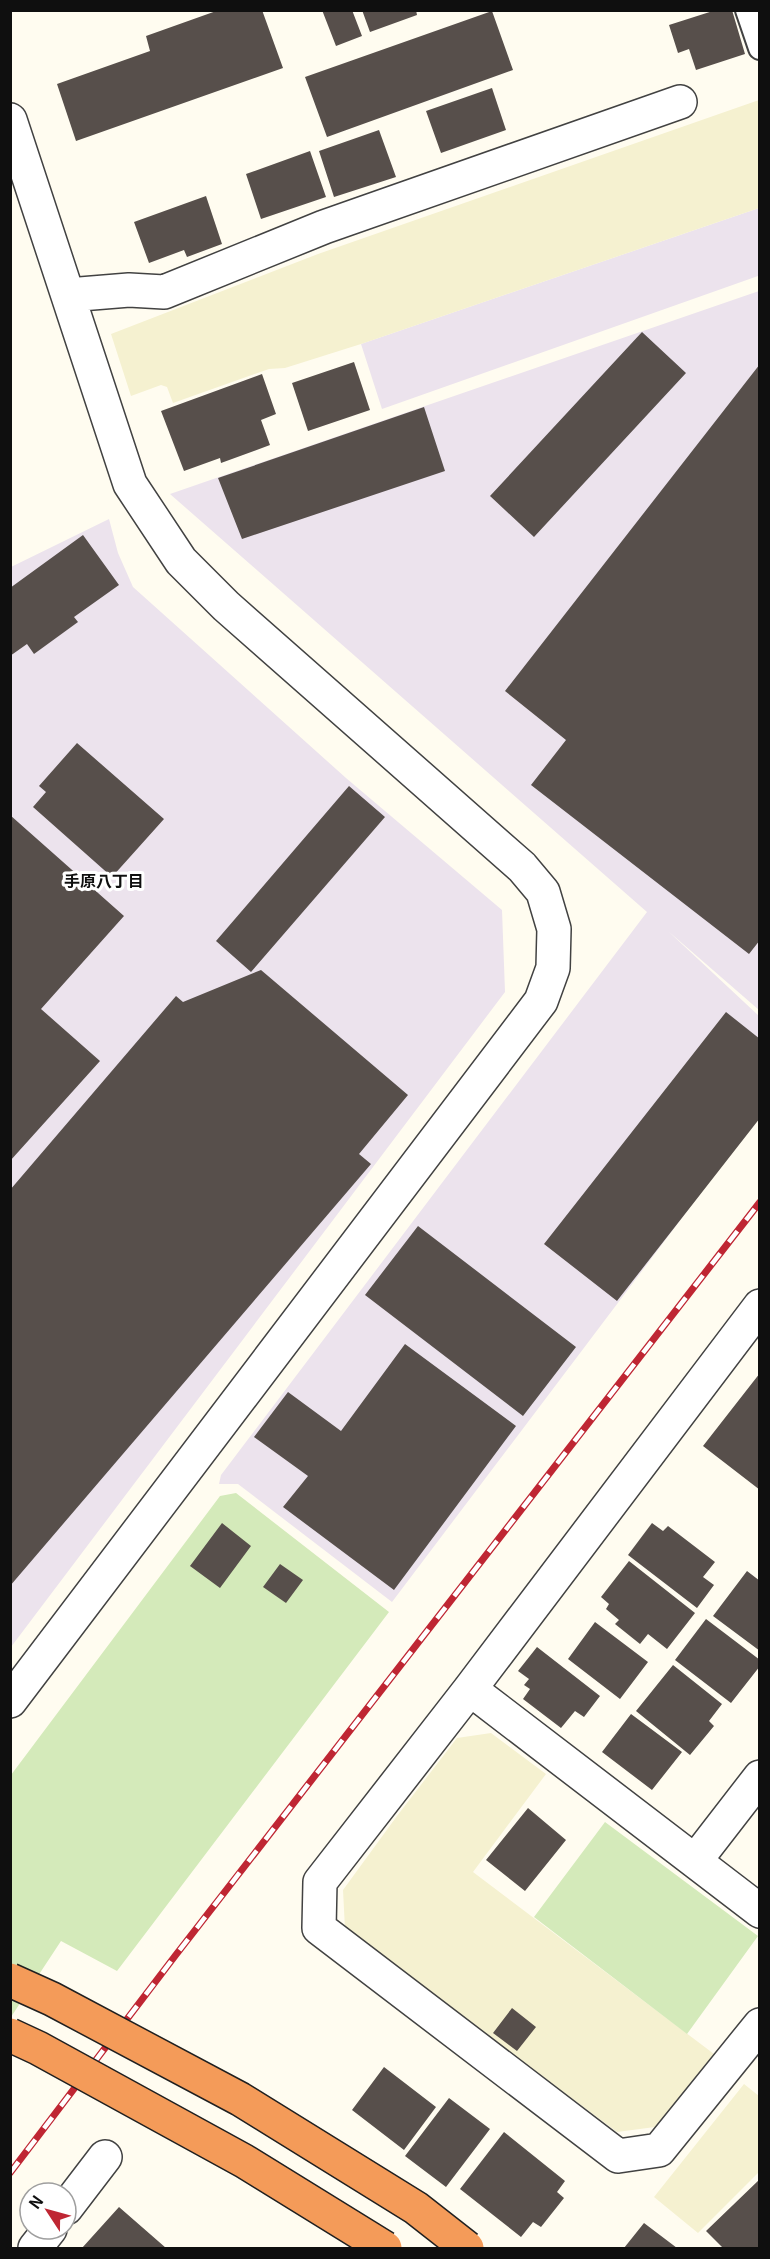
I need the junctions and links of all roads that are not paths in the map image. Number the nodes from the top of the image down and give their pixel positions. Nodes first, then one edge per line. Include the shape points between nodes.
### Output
1 (747, 10) edge
2 (759, 48) edge
3 (680, 102) dead end
4 (10, 120) edge
5 (68, 295) junction
6 (759, 1306) edge
7 (470, 1689) junction
8 (10, 1701) edge
9 (759, 1776) edge
10 (695, 1861) junction
11 (759, 1911) edge
12 (10, 1980) edge
13 (759, 2025) edge
14 (10, 2035) edge
15 (105, 2157) dead end
16 (78, 2192) edge
17 (385, 2248) edge
18 (467, 2248) edge

1 - 2 lane
3 - 5 street via 324,227 164,292 129,290
4 - 5 street
5 - 8 street via 130,484 181,561 226,606 522,867 543,892 554,929 553,969 541,1001
6 - 7 street
7 - 10 street
7 - 13 street via 320,1882 319,1928 618,2156 660,2150
9 - 10 street
10 - 11 street
12 - 18 highway, bridge via 240,2099 416,2208
14 - 17 highway, bridge via 244,2161
15 - 16 street

